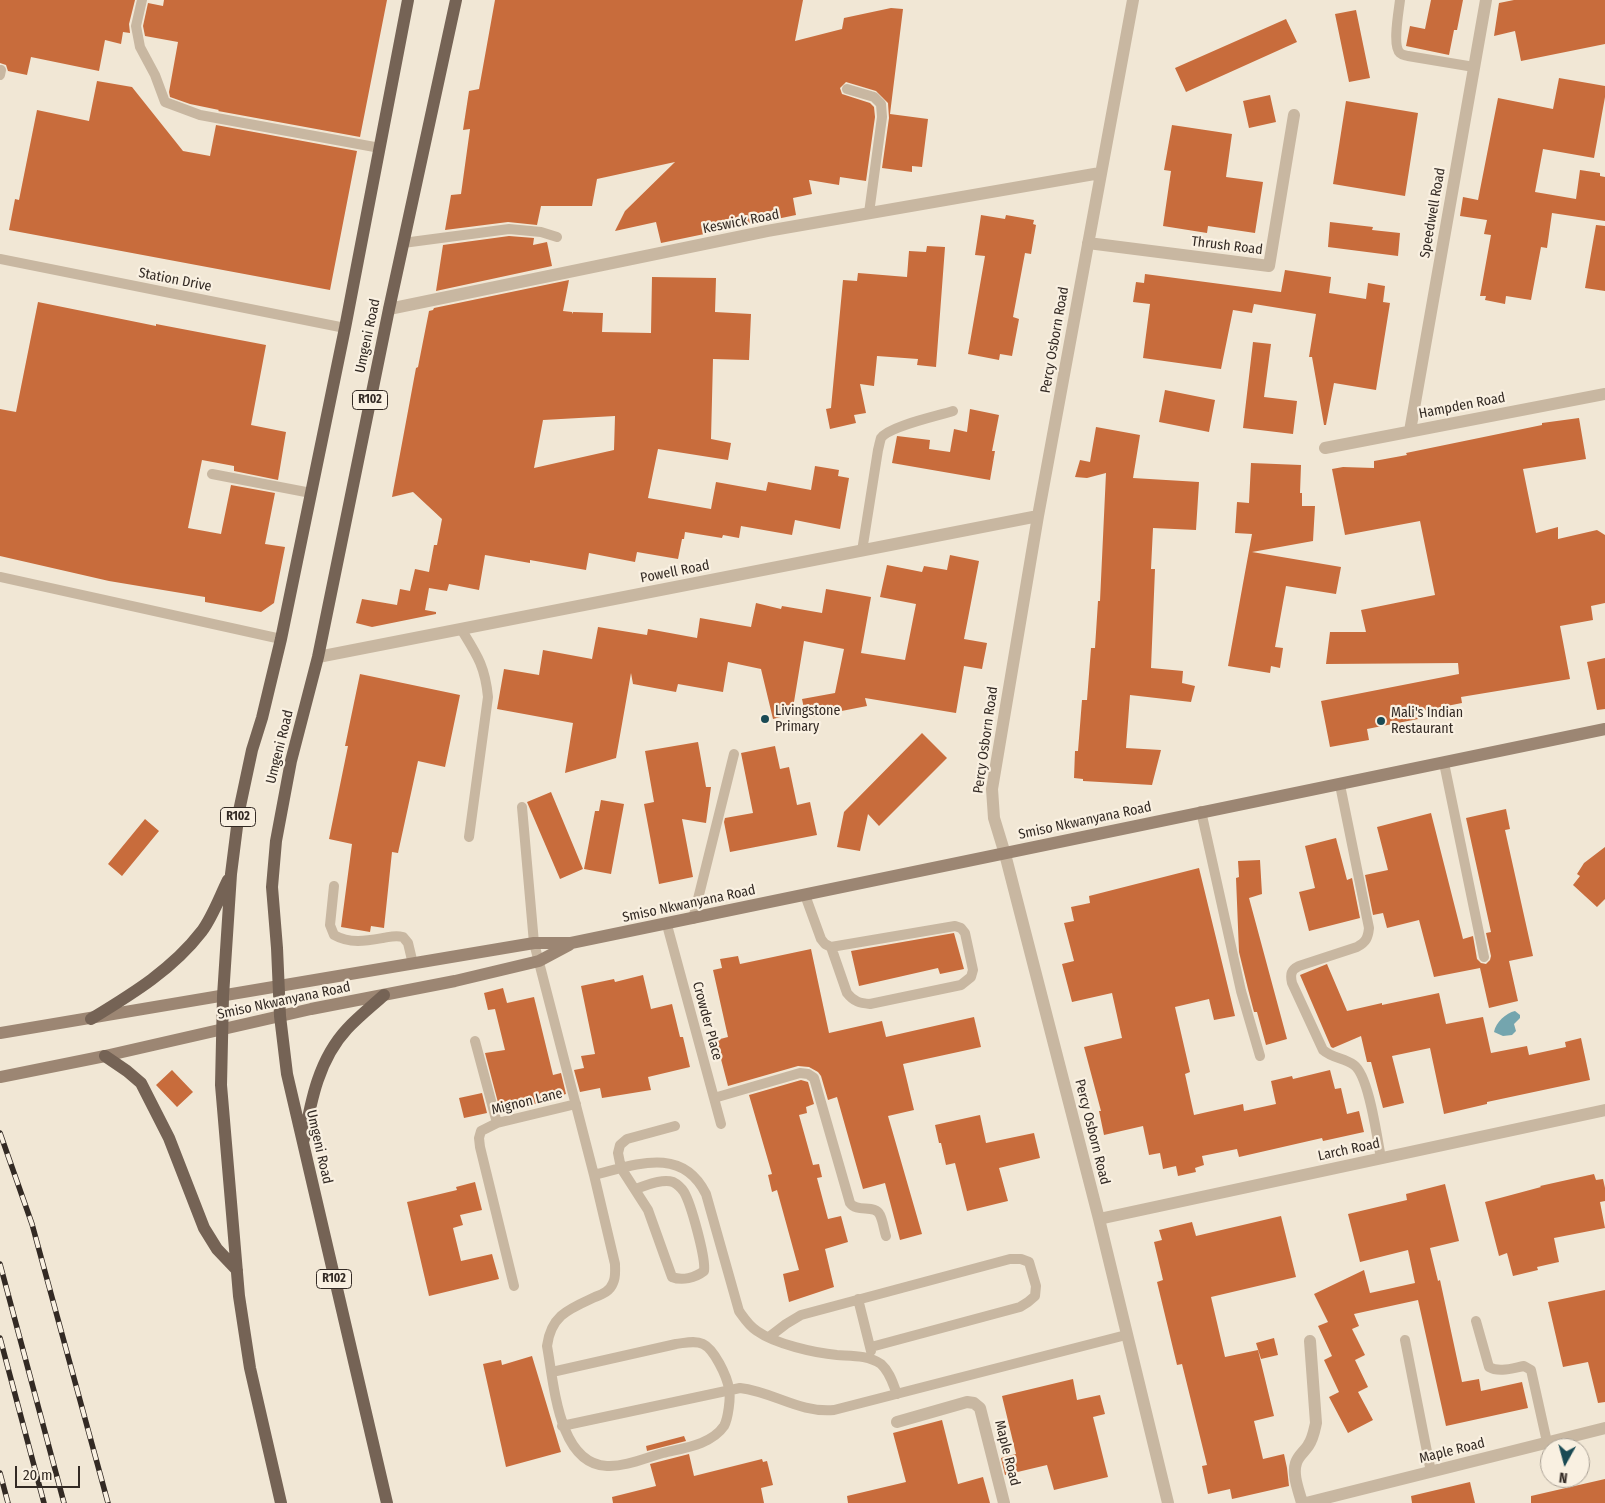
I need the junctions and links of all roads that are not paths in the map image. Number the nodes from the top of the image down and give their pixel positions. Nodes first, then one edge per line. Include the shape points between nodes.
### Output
1 (142, 0) edge
2 (408, 0) edge
3 (456, 0) edge
4 (1133, 0) edge
5 (1400, 0) edge
6 (1486, 0) edge
7 (1474, 67) junction
8 (846, 88) dead end
9 (1294, 115) dead end
10 (380, 148) junction
11 (1100, 173) junction
12 (869, 213) junction
13 (557, 237) dead end
14 (403, 243) junction
15 (1088, 243) junction
16 (0, 259) edge
17 (389, 309) junction
18 (345, 328) junction
19 (1605, 394) edge
20 (953, 411) dead end
21 (1410, 431) junction
22 (1325, 448) dead end
23 (212, 474) dead end
24 (311, 493) junction
25 (1038, 516) junction
26 (862, 551) junction
27 (0, 577) edge
28 (460, 629) junction
29 (281, 639) junction
30 (318, 657) junction
31 (1605, 728) edge
32 (734, 754) dead end
33 (1444, 763) junction
34 (1340, 785) junction
35 (522, 807) dead end
36 (1201, 812) junction
37 (469, 837) dead end
38 (1005, 854) junction
39 (231, 874) junction
40 (334, 886) dead end
41 (805, 895) junction
42 (693, 919) junction
43 (667, 924) junction
44 (571, 943) junction
45 (534, 944) junction
46 (831, 947) junction
47 (1484, 958) dead end
48 (539, 961) junction
49 (413, 964) junction
50 (278, 986) junction
51 (384, 995) junction
52 (223, 996) junction
53 (280, 1016) junction
54 (91, 1019) junction
55 (222, 1030) junction
56 (0, 1033) edge
57 (475, 1041) dead end
58 (105, 1056) junction
59 (1260, 1056) dead end
60 (0, 1077) edge
61 (714, 1098) junction
62 (576, 1104) junction
63 (1605, 1110) edge
64 (498, 1123) junction
65 (721, 1124) dead end
66 (675, 1126) dead end
67 (303, 1146) junction
68 (1382, 1158) junction
69 (621, 1168) junction
70 (594, 1175) junction
71 (635, 1189) junction
72 (1099, 1219) junction
73 (886, 1236) dead end
74 (237, 1270) junction
75 (514, 1286) dead end
76 (858, 1299) junction
77 (1476, 1321) dead end
78 (1126, 1335) junction
79 (768, 1337) junction
80 (1310, 1340) dead end
81 (1405, 1340) dead end
82 (871, 1347) junction
83 (871, 1359) junction
84 (552, 1372) junction
85 (730, 1389) junction
86 (897, 1394) junction
87 (897, 1422) dead end
88 (562, 1426) junction
89 (1605, 1428) edge
90 (1547, 1438) edge
91 (1564, 1438) edge
92 (1540, 1444) edge
93 (1432, 1472) junction
94 (281, 1503) edge
95 (386, 1503) edge
96 (1004, 1503) edge
97 (1168, 1503) edge
98 (1302, 1503) edge
99 (1306, 1503) edge

1 - 10 lane via 136,26 140,47 165,102 200,115
2 - 10 main road, Umgeni Road / R102
3 - 14 main road, Umgeni Road / R102
4 - 11 street, Percy Osborn Road
5 - 7 lane via 1396,47 1400,53
6 - 7 street, Speedwell Road
7 - 21 street, Speedwell Road
8 - 12 lane via 874,97 881,104
9 - 15 street, Thrush Road via 1269,266
10 - 18 main road, Umgeni Road / R102
11 - 12 street, Keswick Road
11 - 15 street, Percy Osborn Road
12 - 17 street, Keswick Road
13 - 14 lane via 509,229
14 - 17 main road, Umgeni Road / R102
15 - 25 street, Percy Osborn Road
16 - 18 lane, Station Drive
17 - 30 main road, Umgeni Road / R102
18 - 24 main road, Umgeni Road / R102
19 - 21 street, Hampden Road
20 - 26 lane via 901,426 882,438
21 - 22 street, Hampden Road
23 - 24 lane
24 - 29 main road, Umgeni Road / R102
25 - 26 street, Powell Road
25 - 38 street, Percy Osborn Road via 992,789 994,818
26 - 28 street, Powell Road
27 - 29 lane
28 - 30 street, Powell Road
28 - 37 lane via 480,660 488,697
29 - 39 main road, Umgeni Road / R102 via 252,750
30 - 50 main road, Umgeni Road / R102 via 276,841 272,888
31 - 33 street, Smiso Nkwanyana Road
32 - 42 lane
33 - 34 street, Smiso Nkwanyana Road
33 - 47 lane
34 - 36 street, Smiso Nkwanyana Road
34 - 68 lane via 1369,928 1368,937 1357,947 1299,966 1290,975 1322,1050 1353,1064 1360,1071
35 - 45 lane, Mignon Lane
36 - 38 street, Smiso Nkwanyana Road
36 - 59 lane via 1241,991
38 - 41 street, Smiso Nkwanyana Road
38 - 72 street, Percy Osborn Road
39 - 52 main road, Umgeni Road / R102
39 - 54 main road via 203,930 177,960
40 - 49 lane via 330,925 334,935 356,942 403,937 408,943
41 - 42 street, Smiso Nkwanyana Road
41 - 46 lane via 821,939
42 - 43 street, Smiso Nkwanyana Road
43 - 44 street, Smiso Nkwanyana Road
43 - 61 lane, Crowder Place
44 - 45 street, Smiso Nkwanyana Road
44 - 48 street, Smiso Nkwanyana Road
45 - 48 lane, Mignon Lane
45 - 49 street, Smiso Nkwanyana Road
46 - 46 lane via 955,926 965,933 973,970 971,977 961,986 870,1004 860,1003 848,994
48 - 51 street, Smiso Nkwanyana Road
48 - 62 lane, Mignon Lane
49 - 50 street, Smiso Nkwanyana Road
50 - 52 street, Smiso Nkwanyana Road
50 - 53 main road, Umgeni Road / R102
51 - 53 street, Smiso Nkwanyana Road
51 - 67 main road via 347,1029 328,1055 316,1085
52 - 54 street, Smiso Nkwanyana Road
52 - 55 main road, Umgeni Road / R102
53 - 55 street, Smiso Nkwanyana Road
53 - 67 main road, Umgeni Road / R102 via 287,1074
54 - 56 street, Smiso Nkwanyana Road
55 - 58 street, Smiso Nkwanyana Road
55 - 74 main road, Umgeni Road / R102 via 221,1085
57 - 64 lane
58 - 60 street, Smiso Nkwanyana Road
58 - 74 main road via 141,1083 170,1138 204,1228 217,1249
61 - 65 lane, Crowder Place
61 - 73 lane via 800,1073 814,1078 850,1203 855,1208 877,1212
62 - 64 lane, Mignon Lane
62 - 70 lane
63 - 68 street, Larch Road
64 - 75 lane, Mignon Lane via 481,1131 479,1138
66 - 69 lane via 627,1138 620,1144 618,1153
67 - 95 main road, Umgeni Road / R102
68 - 72 street, Larch Road
69 - 70 lane
69 - 71 lane
69 - 79 lane via 665,1162 680,1166 700,1183 706,1194 739,1311 757,1331
70 - 84 lane via 616,1276 606,1293 572,1307 553,1324 547,1346
71 - 71 lane via 662,1181 672,1182 684,1191 705,1265 700,1275 680,1280 672,1277 648,1210
72 - 78 street, Percy Osborn Road
74 - 94 main road, Umgeni Road / R102 via 250,1368
76 - 79 lane via 801,1316
76 - 82 lane
76 - 82 lane via 1010,1259 1029,1262 1032,1269 1035,1296 1020,1307
77 - 90 lane via 1489,1368 1500,1370 1524,1366 1531,1370
78 - 86 lane
78 - 97 street, Percy Osborn Road
79 - 83 lane via 823,1354
80 - 98 street via 1316,1423 1310,1445 1296,1464
81 - 93 lane
82 - 83 lane
83 - 86 lane via 889,1373
84 - 85 lane via 698,1342 717,1359
84 - 88 lane
85 - 86 lane via 752,1389 802,1408 822,1411
85 - 88 lane
85 - 88 lane via 728,1414 717,1433 702,1443 623,1464 607,1466 593,1463 579,1453
87 - 96 street, Maple Road via 967,1402 974,1403 980,1408
89 - 91 street, Maple Road
92 - 93 street, Maple Road
93 - 99 street, Maple Road

